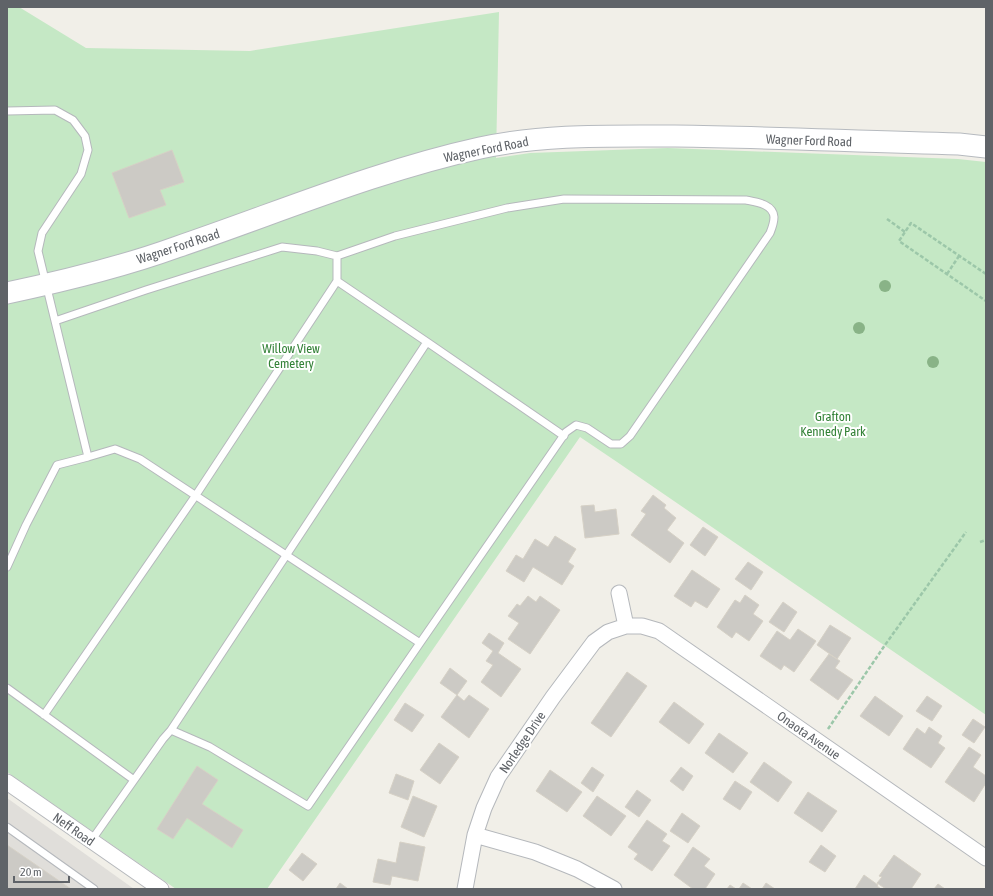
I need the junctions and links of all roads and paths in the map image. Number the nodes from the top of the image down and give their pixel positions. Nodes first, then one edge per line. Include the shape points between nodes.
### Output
1 (7, 112) edge
2 (986, 147) edge
3 (887, 219) dead end
4 (905, 232) junction
5 (337, 256) junction
6 (960, 256) junction
7 (947, 274) junction
8 (986, 274) edge
9 (337, 281) junction
10 (46, 284) junction
11 (7, 293) edge
12 (986, 301) edge
13 (55, 321) junction
14 (427, 342) junction
15 (564, 436) junction
16 (88, 457) junction
17 (196, 495) junction
18 (966, 532) dead end
19 (986, 540) edge
20 (980, 542) dead end
21 (287, 555) junction
22 (7, 567) edge
23 (619, 593) dead end
24 (626, 626) junction
25 (420, 643) junction
26 (7, 688) edge
27 (44, 715) junction
28 (172, 730) junction
29 (819, 742) junction
30 (134, 780) junction
31 (7, 782) edge
32 (7, 827) edge
33 (475, 835) junction
34 (91, 841) junction
35 (986, 858) edge
36 (94, 889) edge
37 (161, 889) edge
38 (465, 889) edge
39 (614, 889) edge

1 - 10 lane via 55,110 73,120 85,136 88,150 81,174 42,233 38,251
2 - 10 main road, Wagner Ford Road via 698,136 613,136 534,140 437,158 175,248
3 - 4 path
4 - 6 path via 911,223
4 - 7 path via 899,241
5 - 9 lane
5 - 13 lane via 317,251 282,248
5 - 15 lane via 395,236 507,208 564,199 746,200 770,208 774,217 770,233 630,436 621,444 611,444 587,428 576,425
6 - 7 path
6 - 8 path
7 - 12 path
9 - 14 lane
9 - 17 lane
10 - 11 main road, Wagner Ford Road
10 - 13 lane
13 - 16 lane
14 - 15 lane
14 - 21 lane
15 - 25 lane
16 - 17 lane via 115,449 140,459
16 - 22 lane via 57,465
17 - 21 lane
17 - 27 lane
18 - 29 path
19 - 20 path
21 - 25 lane
21 - 28 lane
23 - 24 street
24 - 29 street, Onaota Avenue via 642,626 659,631
24 - 33 street, Norledge Drive via 608,632 594,642 553,697 498,777
25 - 28 lane via 308,806 210,747
26 - 27 lane
27 - 30 lane
28 - 30 lane
29 - 35 street, Onaota Avenue
30 - 34 lane
31 - 34 street, Neff Road
32 - 36 lane
33 - 38 street, Norledge Drive
33 - 39 street via 535,852 577,869
34 - 37 street, Neff Road

